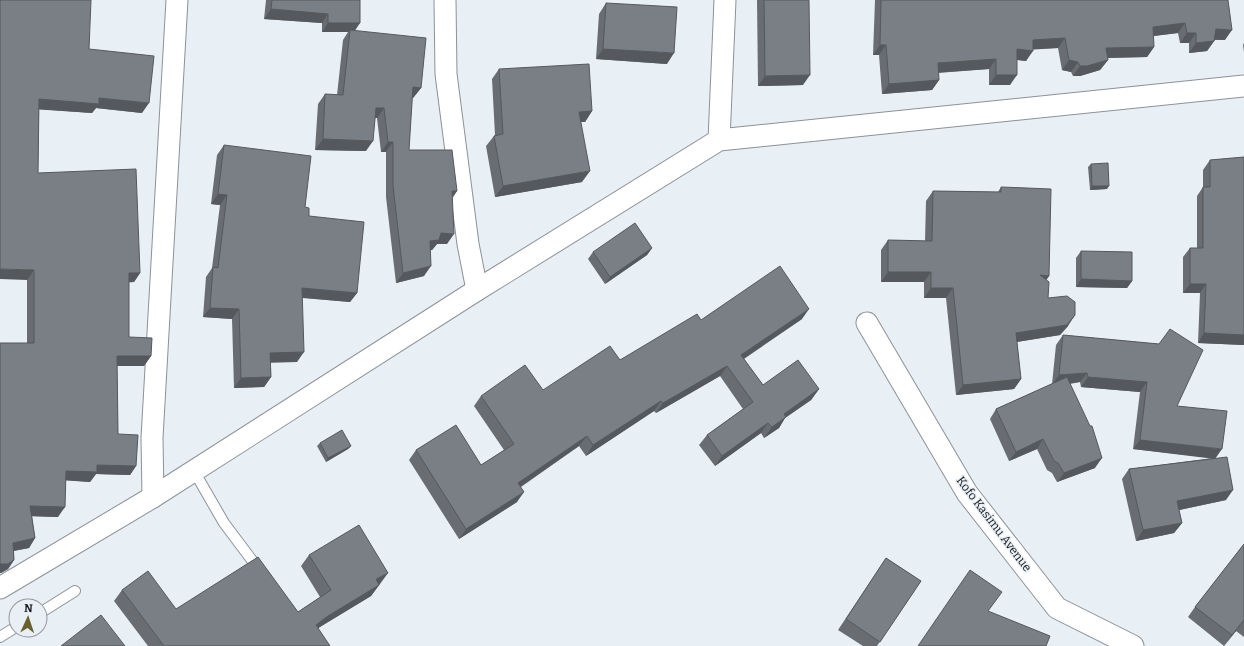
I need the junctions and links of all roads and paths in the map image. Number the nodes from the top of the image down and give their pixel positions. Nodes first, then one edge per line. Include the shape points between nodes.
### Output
1 (177, 0) edge
2 (445, 0) edge
3 (725, 0) edge
4 (1244, 86) edge
5 (719, 140) junction
6 (477, 290) junction
7 (867, 323) dead end
8 (194, 471) junction
9 (153, 497) junction
10 (265, 578) edge
11 (0, 588) edge
12 (75, 591) dead end
13 (48, 608) edge
14 (1134, 646) edge

1 - 9 street via 152,438
2 - 6 street via 446,74 468,244
3 - 5 street
4 - 5 street
5 - 6 street
6 - 8 street
7 - 14 street, Kofo Kasimu Avenue via 967,493 1057,608
8 - 9 street
8 - 10 lane via 224,523
9 - 11 street
12 - 13 lane

